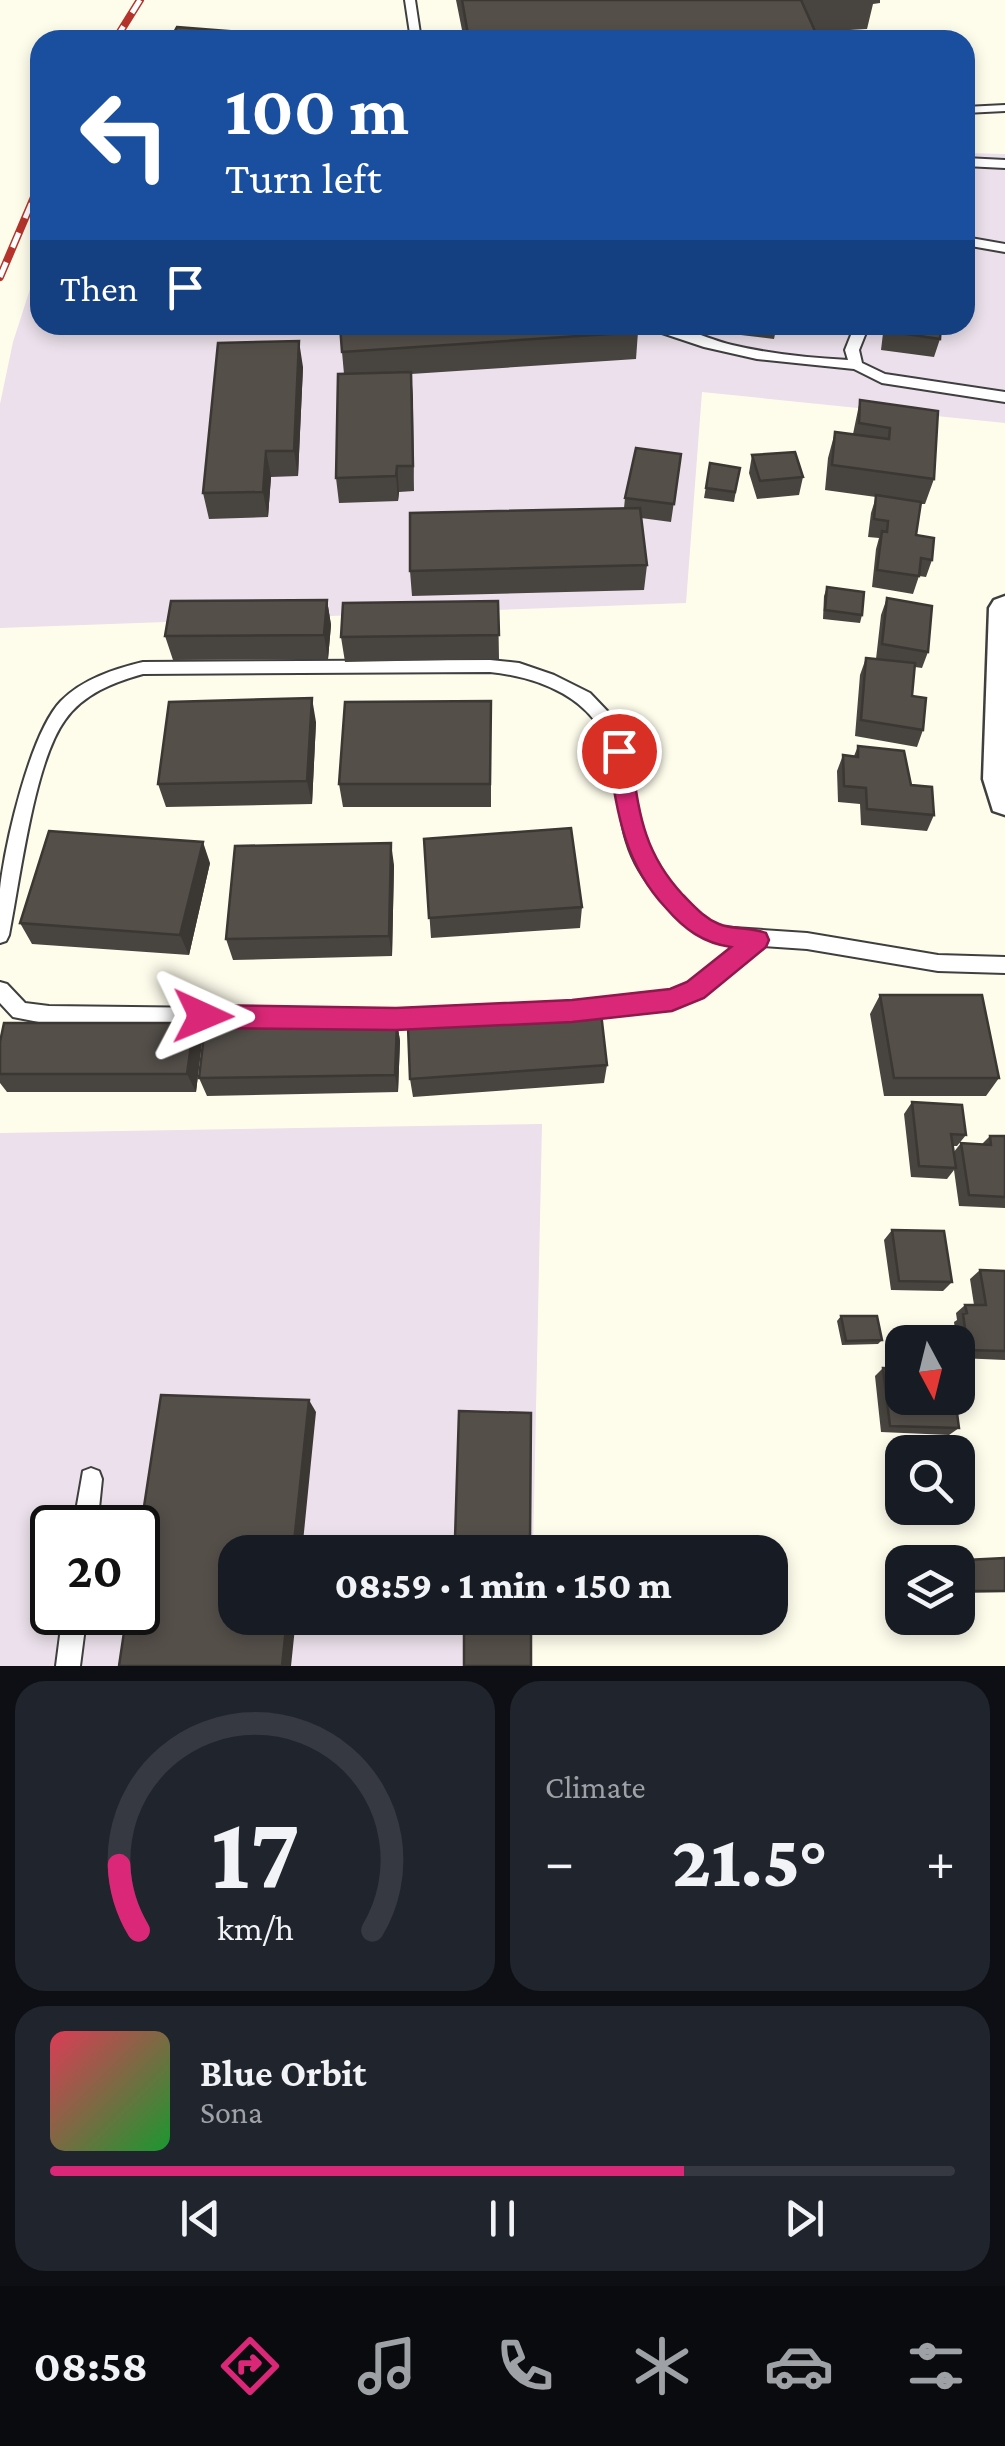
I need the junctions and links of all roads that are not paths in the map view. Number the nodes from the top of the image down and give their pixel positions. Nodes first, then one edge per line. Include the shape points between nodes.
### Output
1 (410, 0) edge
2 (414, 30) edge
3 (1005, 108) edge
4 (975, 110) edge
5 (975, 162) edge
6 (1005, 164) edge
7 (975, 243) edge
8 (1005, 248) edge
9 (683, 335) edge
10 (858, 335) edge
11 (856, 365) junction
12 (1005, 397) edge
13 (1005, 608) edge
14 (1005, 800) edge
15 (0, 934) edge
16 (757, 940) junction
17 (1005, 965) edge
18 (0, 990) edge
19 (91, 1479) dead end
20 (88, 1505) edge
21 (72, 1635) edge
22 (68, 1666) edge

1 - 2 lane
3 - 4 lane
5 - 6 lane
7 - 8 lane
9 - 11 lane via 726,349
10 - 11 lane
11 - 12 lane via 882,378
13 - 14 street
15 - 16 lane via 41,755 56,718 80,692 143,668 490,666 548,679 584,698 606,721 619,751 630,824 656,882 691,920 716,935
16 - 17 lane
16 - 18 lane via 695,990 672,1000 572,1011 396,1019 49,1015 20,1011
19 - 20 lane
21 - 22 lane

